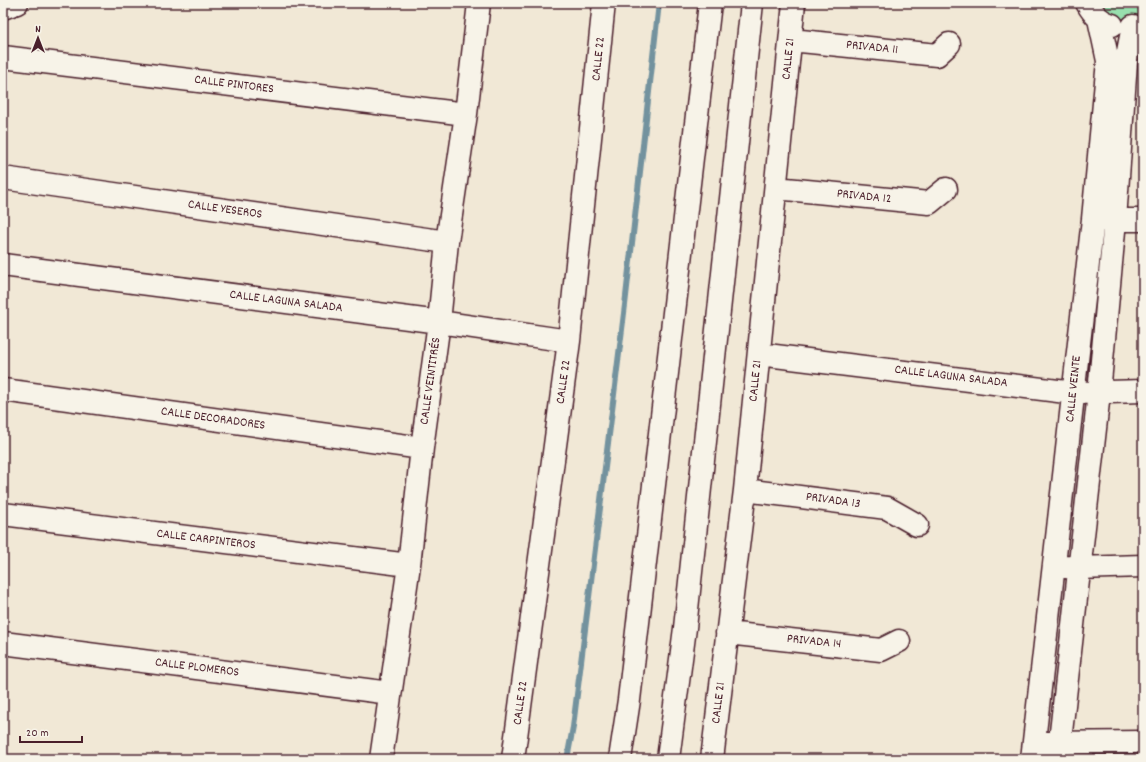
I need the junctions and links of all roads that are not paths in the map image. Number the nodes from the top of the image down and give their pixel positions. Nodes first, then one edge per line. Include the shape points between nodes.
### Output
1 (17, 3) edge
2 (479, 3) edge
3 (604, 3) edge
4 (710, 3) edge
5 (794, 3) edge
6 (3, 8) edge
7 (754, 9) edge
8 (1093, 11) edge
9 (1138, 24) edge
10 (791, 40) junction
11 (949, 44) dead end
12 (3, 57) edge
13 (466, 114) junction
14 (3, 178) edge
15 (776, 188) junction
16 (946, 189) dead end
17 (1093, 220) junction
18 (1115, 220) junction
19 (1143, 220) edge
20 (447, 242) junction
21 (3, 265) edge
22 (439, 322) junction
23 (569, 341) junction
24 (759, 354) junction
25 (3, 390) edge
26 (1143, 391) edge
27 (1074, 393) junction
28 (1099, 393) junction
29 (422, 448) junction
30 (745, 490) junction
31 (3, 514) edge
32 (917, 525) dead end
33 (409, 565) junction
34 (1054, 566) junction
35 (1143, 566) edge
36 (1078, 568) junction
37 (727, 632) junction
38 (899, 641) dead end
39 (3, 643) edge
40 (390, 693) junction
41 (1143, 742) edge
42 (1033, 751) edge
43 (1059, 751) edge
44 (382, 759) edge
45 (513, 759) edge
46 (620, 759) edge
47 (668, 759) edge
48 (712, 759) edge

1 - 6 main road
2 - 13 main road, CALLE VEINTITRÉS
3 - 23 main road, CALLE 22
4 - 46 main road via 632,677
5 - 10 main road, CALLE 21
7 - 47 main road
8 - 9 main road via 1109,25 1121,27
8 - 17 main road, CALLE VEINTE via 1108,60
9 - 18 main road, CALLE VEINTE via 1126,62
10 - 11 main road, PRIVADA 11 via 937,55
10 - 15 main road, CALLE 21
12 - 13 main road, CALLE PINTORES
13 - 20 main road, CALLE VEINTITRÉS
14 - 20 main road, CALLE YESEROS
15 - 16 main road, PRIVADA 12 via 930,203
15 - 24 main road, CALLE 21
17 - 18 main road
17 - 27 main road, CALLE VEINTE
18 - 19 main road
18 - 28 main road, CALLE VEINTE
20 - 22 main road, CALLE VEINTITRÉS
21 - 22 main road, CALLE LAGUNA SALADA
22 - 23 main road, CALLE LAGUNA SALADA
22 - 29 main road, CALLE VEINTITRÉS
23 - 45 main road, CALLE 22
24 - 27 main road, CALLE LAGUNA SALADA
24 - 30 main road, CALLE 21
25 - 29 main road, CALLE DECORADORES
26 - 28 main road, CALLE LAGUNA SALADA
27 - 28 main road, CALLE LAGUNA SALADA
27 - 34 main road, CALLE VEINTE
28 - 36 main road, CALLE VEINTE
29 - 33 main road, CALLE VEINTITRÉS
30 - 32 main road, PRIVADA 13 via 887,508
30 - 37 main road, CALLE 21
31 - 33 main road, CALLE CARPINTEROS
33 - 40 main road, CALLE VEINTITRÉS
34 - 36 main road
34 - 42 main road, CALLE VEINTE
35 - 36 main road
36 - 43 main road, CALLE VEINTE
37 - 38 main road, PRIVADA 14 via 881,650
37 - 48 main road, CALLE 21
39 - 40 main road, CALLE PLOMEROS
40 - 44 main road, CALLE VEINTITRÉS
41 - 43 main road
42 - 43 main road

